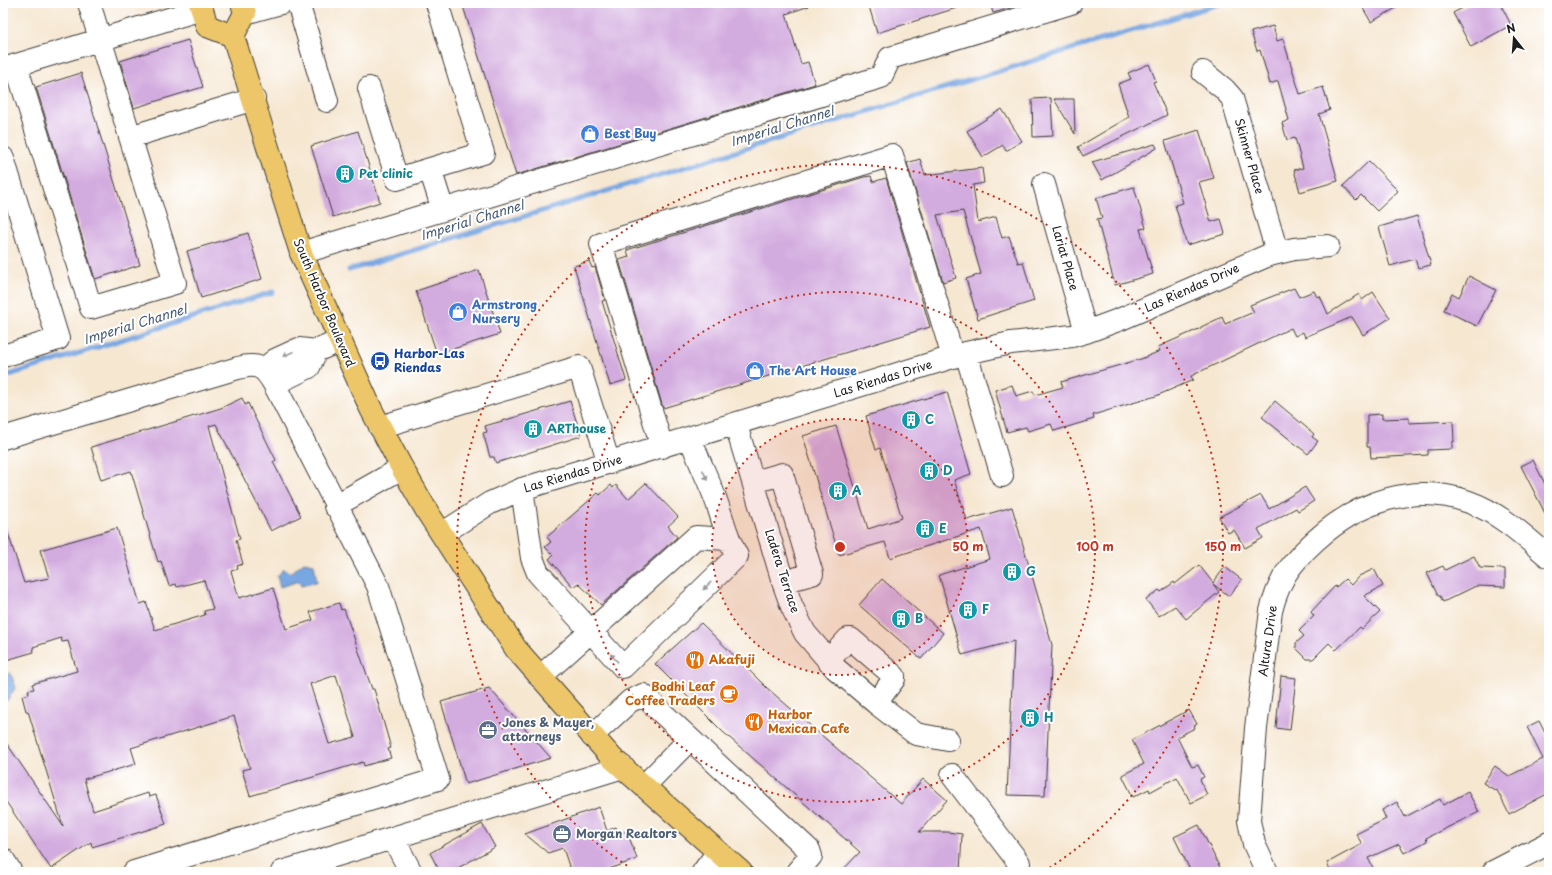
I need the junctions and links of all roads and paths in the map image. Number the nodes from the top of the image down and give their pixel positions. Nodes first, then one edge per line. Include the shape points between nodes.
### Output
1 (89, 3) edge
2 (281, 3) edge
3 (298, 3) edge
4 (437, 3) edge
5 (1071, 3) edge
6 (201, 6) edge
7 (244, 8) edge
8 (233, 36) junction
9 (100, 40) junction
10 (10, 67) edge
11 (1203, 72) dead end
12 (370, 88) dead end
13 (254, 99) junction
14 (328, 101) dead end
15 (130, 137) junction
16 (3, 158) edge
17 (430, 169) junction
18 (1044, 184) dead end
19 (443, 210) junction
20 (1328, 246) dead end
21 (1277, 252) junction
22 (301, 253) junction
23 (1086, 332) junction
24 (339, 341) junction
25 (960, 355) junction
26 (3, 356) edge
27 (269, 376) junction
28 (736, 425) junction
29 (380, 427) junction
30 (3, 438) edge
31 (691, 439) junction
32 (662, 447) junction
33 (609, 464) junction
34 (402, 468) junction
35 (1002, 476) dead end
36 (754, 482) junction
37 (522, 489) junction
38 (335, 506) junction
39 (443, 533) junction
40 (727, 539) junction
41 (1549, 557) edge
42 (783, 582) junction
43 (590, 632) junction
44 (828, 661) junction
45 (540, 677) junction
46 (876, 704) junction
47 (592, 736) junction
48 (690, 739) junction
49 (948, 740) dead end
50 (623, 767) junction
51 (952, 775) dead end
52 (644, 786) junction
53 (392, 838) junction
54 (1549, 842) edge
55 (718, 852) junction
56 (3, 859) edge
57 (11, 872) edge
58 (134, 872) edge
59 (282, 872) edge
60 (411, 872) edge
61 (703, 872) edge
62 (741, 872) edge
63 (797, 872) edge
64 (1018, 872) edge
65 (1267, 872) edge
66 (1493, 872) edge

1 - 9 street
2 - 7 street
3 - 14 street
4 - 17 street via 483,153
5 - 19 street via 890,58 881,77
6 - 8 main road via 207,26
6 - 9 street
7 - 8 main road
8 - 13 main road, South Harbor Boulevard
9 - 10 street
9 - 15 street
10 - 15 street via 91,308 175,283
11 - 21 street, Skinner Place via 1232,98
12 - 17 street via 397,179
13 - 15 street
13 - 22 main road, South Harbor Boulevard
16 - 26 street via 58,339
17 - 19 street
18 - 23 street, Lariat Place
19 - 22 street
20 - 21 street, Las Riendas Drive
21 - 23 street, Las Riendas Drive
22 - 24 main road, South Harbor Boulevard
23 - 25 street, Las Riendas Drive via 1011,343
24 - 27 street via 316,351 309,367
24 - 29 main road, South Harbor Boulevard
25 - 28 street, Las Riendas Drive
25 - 32 street via 892,155 601,244
25 - 35 street
27 - 30 street via 252,364
27 - 38 street
28 - 31 street, Las Riendas Drive
28 - 36 street, Ladera Terrace
29 - 33 street via 579,367
29 - 34 main road, South Harbor Boulevard
31 - 32 street, Las Riendas Drive
31 -> 40 street via 713,491
32 - 33 street, Las Riendas Drive
33 - 37 street, Las Riendas Drive
34 - 38 street
34 - 39 main road, South Harbor Boulevard
36 - 42 street, Ladera Terrace
36 - 42 street via 782,474 812,574
37 - 39 street, Las Riendas Drive via 490,503
37 - 43 street via 532,558 538,573
38 - 58 street via 378,586 438,779
39 - 45 main road, South Harbor Boulevard via 490,612 516,650
40 - 43 street via 696,537
40 -> 43 street via 737,556 623,667
41 - 65 street, Altura Drive via 1496,515 1454,497 1425,494 1394,497 1361,508 1326,531 1301,555 1284,576 1271,611 1256,728 1249,821 1252,837
42 - 44 street, Ladera Terrace via 805,633
43 - 45 street
44 - 46 street, Ladera Terrace
44 - 46 street via 848,638 894,676
45 - 47 main road
46 - 49 street, Ladera Terrace via 916,734
47 - 48 street via 630,701 643,695
47 - 50 main road
48 - 52 street
48 - 63 street via 809,850 810,856
50 - 52 main road
50 - 53 street
51 - 64 street via 1019,863
52 - 55 main road
53 - 59 street
53 - 60 street
54 - 66 street
55 - 61 street
55 - 62 main road
56 - 57 street

